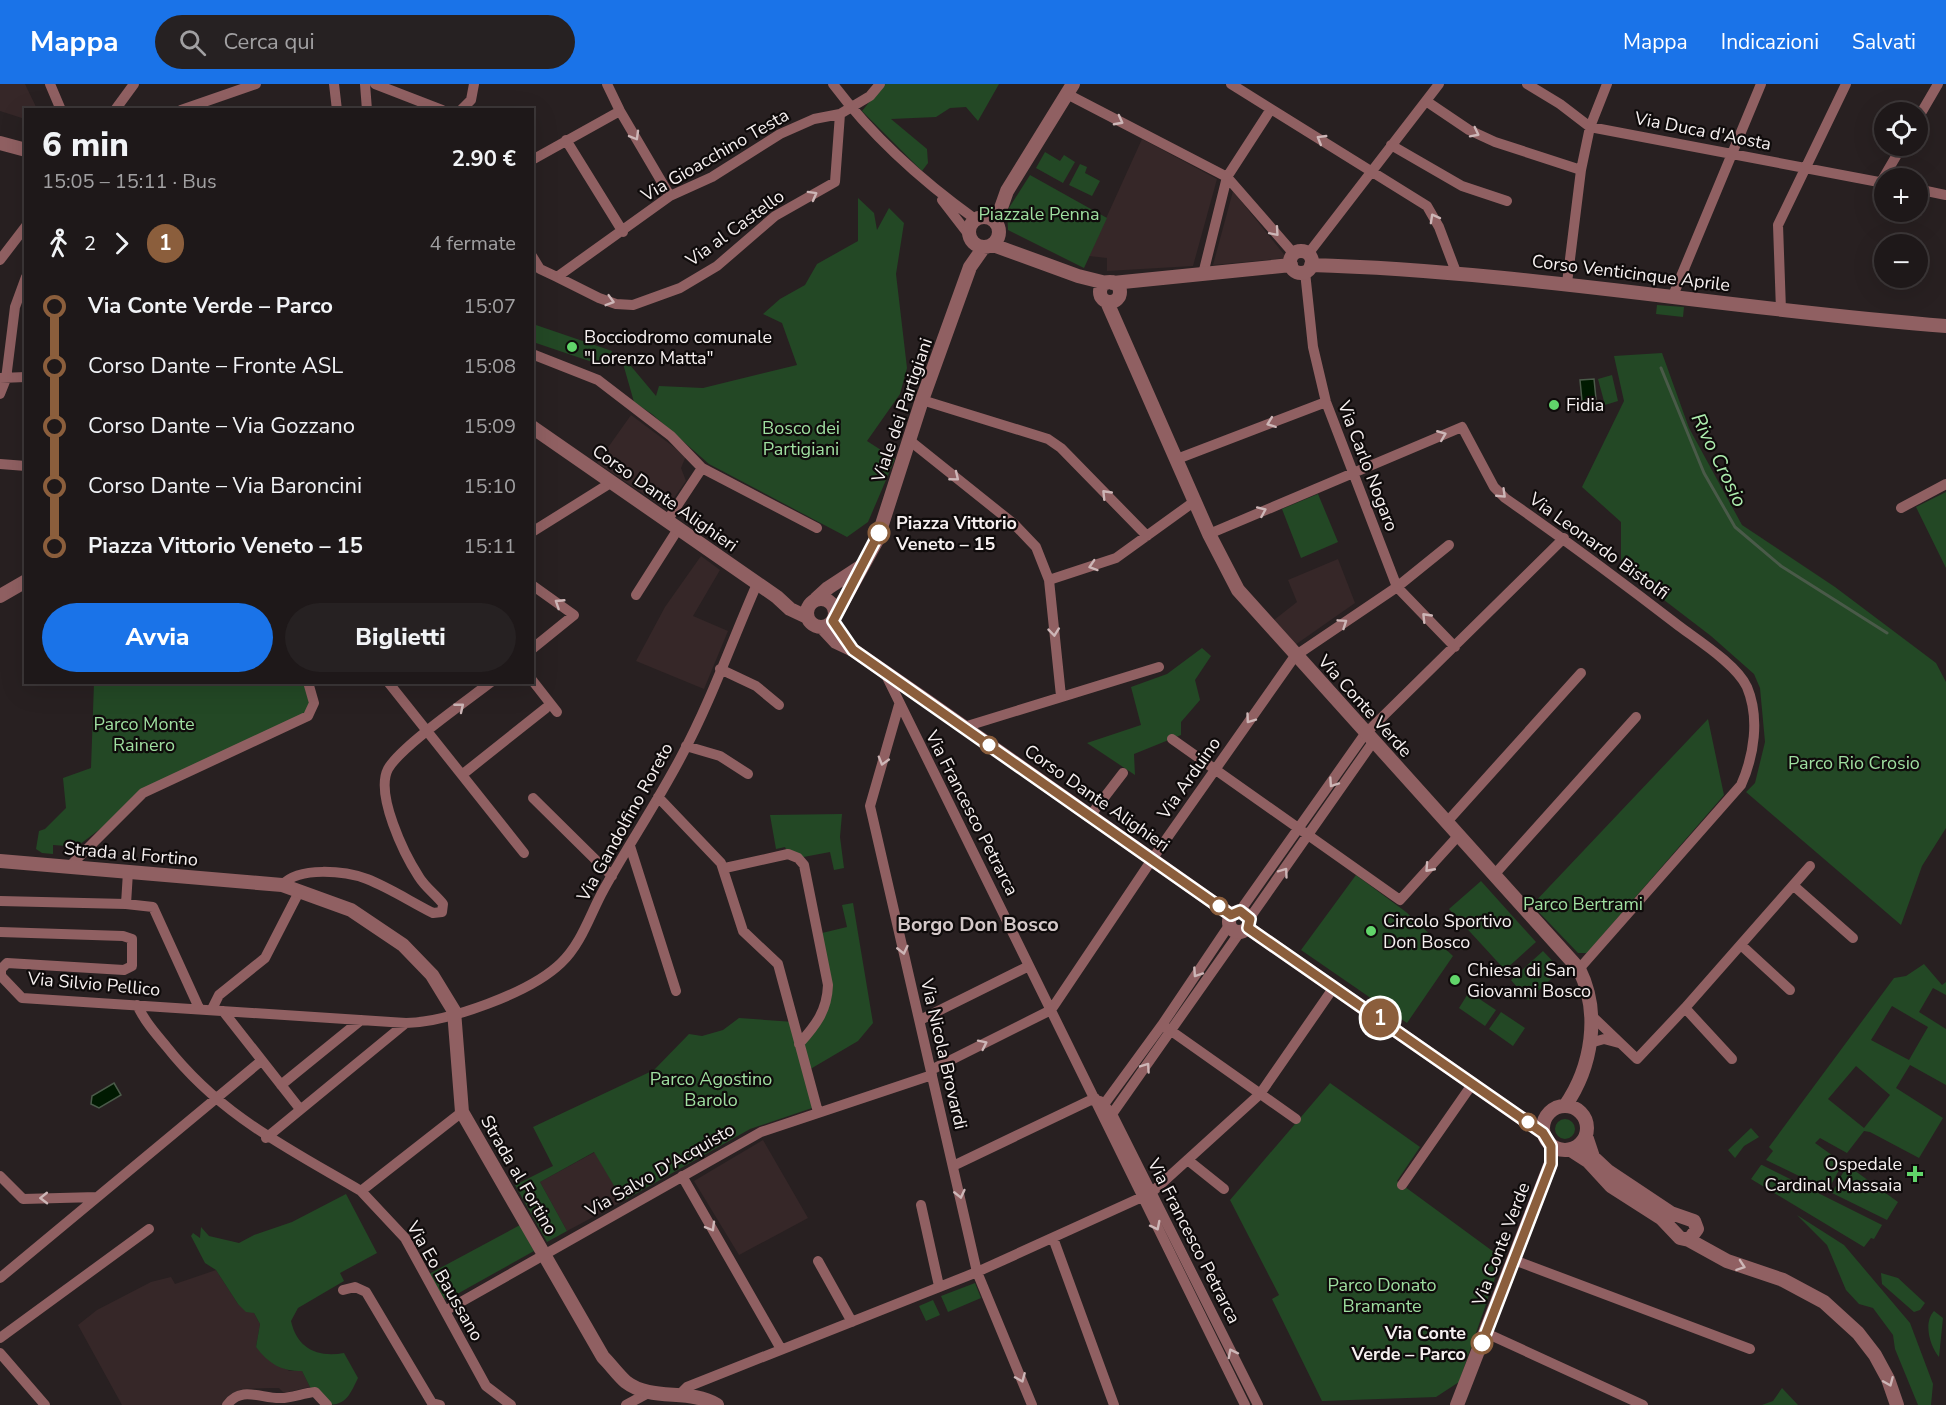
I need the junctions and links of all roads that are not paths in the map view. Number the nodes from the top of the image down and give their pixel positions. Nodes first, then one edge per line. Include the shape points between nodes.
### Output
1 (50, 84) edge
2 (134, 84) edge
3 (256, 84) edge
4 (334, 84) edge
5 (365, 84) edge
6 (375, 84) edge
7 (474, 84) edge
8 (607, 84) edge
9 (833, 84) edge
10 (880, 84) edge
11 (1231, 84) edge
12 (1439, 84) edge
13 (1527, 84) edge
14 (1607, 84) edge
15 (1761, 84) edge
16 (1846, 84) edge
17 (1938, 84) edge
18 (1070, 89) edge
19 (1426, 101) junction
20 (1928, 102) edge
21 (60, 108) edge
22 (117, 108) edge
23 (187, 108) edge
24 (337, 108) edge
25 (367, 108) edge
26 (439, 108) edge
27 (463, 108) edge
28 (851, 108) junction
29 (1271, 109) junction
30 (620, 111) junction
31 (840, 114) junction
32 (1590, 127) junction
33 (566, 140) junction
34 (0, 143) edge
35 (1391, 145) junction
36 (24, 149) edge
37 (1732, 153) junction
38 (534, 158) edge
39 (1807, 168) junction
40 (1371, 169) junction
41 (1581, 170) junction
42 (1227, 177) junction
43 (1874, 181) edge
44 (935, 190) junction
45 (1007, 191) junction
46 (1928, 191) edge
47 (1946, 195) edge
48 (670, 196) junction
49 (1508, 201) dead end
50 (979, 218) junction
51 (998, 227) junction
52 (623, 232) junction
53 (970, 238) junction
54 (21, 240) edge
55 (988, 246) junction
56 (1018, 253) junction
57 (0, 260) edge
58 (1292, 260) junction
59 (1308, 264) junction
60 (970, 267) junction
61 (536, 271) edge
62 (1456, 272) junction
63 (1203, 274) junction
64 (557, 277) junction
65 (1568, 283) junction
66 (24, 289) edge
67 (1111, 292) junction
68 (1672, 298) junction
69 (1781, 310) junction
70 (20, 314) edge
71 (1946, 326) edge
72 (534, 355) edge
73 (24, 377) edge
74 (3, 378) edge
75 (0, 394) edge
76 (922, 400) junction
77 (1326, 402) junction
78 (534, 428) edge
79 (909, 440) junction
80 (1177, 459) junction
81 (0, 464) edge
82 (24, 466) edge
83 (702, 468) junction
84 (1352, 472) junction
85 (612, 482) junction
86 (1946, 484) edge
87 (1195, 501) junction
88 (1901, 508) dead end
89 (673, 525) junction
90 (816, 528) dead end
91 (534, 531) edge
92 (1209, 534) junction
93 (1147, 536) junction
94 (1564, 538) junction
95 (1449, 545) dead end
96 (864, 564) junction
97 (1049, 580) junction
98 (24, 582) edge
99 (757, 584) junction
100 (534, 586) edge
101 (1397, 587) junction
102 (636, 595) dead end
103 (0, 596) edge
104 (811, 607) junction
105 (830, 621) junction
106 (534, 647) edge
107 (1455, 647) junction
108 (1295, 657) junction
109 (1159, 667) dead end
110 (720, 669) junction
111 (885, 672) junction
112 (1581, 673) dead end
113 (534, 683) edge
114 (309, 684) edge
115 (390, 684) edge
116 (488, 684) edge
117 (1061, 696) junction
118 (779, 705) dead end
119 (899, 705) junction
120 (546, 708) dead end
121 (557, 712) dead end
122 (1636, 717) dead end
123 (964, 727) junction
124 (429, 731) junction
125 (1172, 738) dead end
126 (1369, 738) junction
127 (686, 746) junction
128 (1215, 768) junction
129 (1123, 773) dead end
130 (463, 774) junction
131 (748, 774) dead end
132 (658, 797) junction
133 (533, 798) dead end
134 (1090, 816) junction
135 (1446, 823) junction
136 (1306, 832) junction
137 (1458, 836) junction
138 (630, 846) junction
139 (525, 853) dead end
140 (1153, 858) junction
141 (0, 861) edge
142 (1810, 866) dead end
143 (69, 867) junction
144 (724, 868) junction
145 (128, 872) junction
146 (1494, 875) junction
147 (612, 876) junction
148 (282, 885) junction
149 (1794, 886) junction
150 (300, 890) junction
151 (0, 901) edge
152 (126, 904) junction
153 (1240, 922) junction
154 (0, 932) edge
155 (1853, 938) dead end
156 (1742, 945) junction
157 (1029, 966) junction
158 (1579, 969) junction
159 (1334, 987) junction
160 (1790, 990) dead end
161 (676, 991) dead end
162 (137, 1005) junction
163 (199, 1008) junction
164 (1685, 1008) junction
165 (218, 1010) junction
166 (1052, 1010) junction
167 (456, 1016) junction
168 (1593, 1017) junction
169 (361, 1020) junction
170 (920, 1020) junction
171 (406, 1023) junction
172 (1167, 1028) junction
173 (1590, 1043) junction
174 (1619, 1043) junction
175 (799, 1044) junction
176 (1732, 1059) dead end
177 (261, 1061) junction
178 (932, 1072) junction
179 (1473, 1083) junction
180 (281, 1085) junction
181 (1260, 1094) junction
182 (217, 1099) junction
183 (1100, 1100) junction
184 (1571, 1108) junction
185 (300, 1109) junction
186 (462, 1112) junction
187 (818, 1112) junction
188 (1112, 1114) junction
189 (1296, 1119) dead end
190 (1545, 1119) junction
191 (1526, 1121) junction
192 (1543, 1133) junction
193 (1586, 1136) junction
194 (266, 1138) junction
195 (1551, 1146) junction
196 (1569, 1150) junction
197 (1188, 1161) junction
198 (1551, 1162) junction
199 (953, 1166) junction
200 (0, 1176) edge
201 (682, 1176) junction
202 (1402, 1185) dead end
203 (5, 1187) edge
204 (1224, 1189) dead end
205 (361, 1191) junction
206 (1147, 1196) junction
207 (97, 1197) junction
208 (921, 1206) dead end
209 (149, 1229) dead end
210 (1053, 1238) junction
211 (1689, 1240) junction
212 (543, 1254) junction
213 (1514, 1260) junction
214 (818, 1261) dead end
215 (977, 1272) junction
216 (0, 1278) edge
217 (939, 1287) junction
218 (343, 1290) dead end
219 (445, 1311) junction
220 (852, 1322) junction
221 (1486, 1334) junction
222 (0, 1338) edge
223 (781, 1349) junction
224 (1750, 1349) dead end
225 (0, 1353) edge
226 (650, 1392) junction
227 (680, 1394) junction
228 (45, 1405) edge
229 (226, 1405) edge
230 (327, 1405) edge
231 (440, 1405) edge
232 (511, 1405) edge
233 (626, 1405) edge
234 (717, 1405) edge
235 (1032, 1405) edge
236 (1114, 1405) edge
237 (1245, 1405) edge
238 (1258, 1405) edge
239 (1457, 1405) edge
240 (1643, 1405) edge
241 (1897, 1405) edge

1 - 21 street
2 - 22 street
3 - 23 street
4 - 24 street
5 - 25 street
6 - 26 street
7 - 27 street via 471,100
8 - 30 street
9 - 28 street
10 - 28 street, Via Gioacchino Testa
11 - 29 street
12 - 19 street
13 - 32 street, Via Duca d'Aosta
14 - 32 street
15 - 37 street
16 - 39 street
17 - 20 street
18 -> 42 street
18 - 45 street
19 - 35 street
19 -> 41 street via 1495,142
28 - 31 street, Via Gioacchino Testa
28 - 44 street
40 -> 29 street
29 - 42 street
30 - 33 street
30 -> 48 street
31 - 48 street, Via Gioacchino Testa via 814,119 780,134 712,177
64 -> 31 street, Via al Castello via 616,304 633,305 680,288 717,266 775,216 835,182
32 - 37 street, Via Duca d'Aosta
32 - 41 street
33 - 38 street
33 - 52 street
34 - 36 street
35 - 40 street
35 - 49 street via 1462,186
37 - 39 street, Via Duca d'Aosta
37 - 68 street
39 - 43 street, Via Duca d'Aosta
39 - 69 street via 1779,225
40 - 59 street
62 -> 40 street via 1426,206
41 - 65 street
42 -> 58 street
42 - 63 street
44 - 50 street
44 - 53 street
45 - 50 street
45 - 51 street
46 - 47 street
48 - 52 street, Via Gioacchino Testa
50 - 51 street
50 - 53 street, Viale dei Partigiani via 970,225
51 - 55 street, Viale dei Partigiani
51 - 56 street
52 - 64 street, Via Gioacchino Testa
53 - 55 street
53 - 60 street, Viale dei Partigiani
54 - 57 street
55 - 56 street
55 - 60 street, Viale dei Partigiani
56 - 67 street
58 - 59 street, Corso Venticinque Aprile via 1298,272
58 - 59 street, Corso Venticinque Aprile via 1299,251
58 - 63 street, Corso Venticinque Aprile
59 - 62 street, Corso Venticinque Aprile
59 - 77 street, Via Carlo Nogaro via 1314,347
60 - 76 street, Viale dei Partigiani
61 - 64 street
62 - 65 street, Corso Venticinque Aprile
63 - 67 street, Corso Venticinque Aprile via 1143,279
65 - 68 street, Corso Venticinque Aprile
66 - 70 street
67 - 80 street, Via Conte Verde via 1118,323
68 - 69 street, Corso Venticinque Aprile
69 - 71 street, Corso Venticinque Aprile
70 - 74 street
72 - 83 street via 598,380 671,436
73 - 74 street
74 - 75 street
76 - 79 street, Viale dei Partigiani
93 -> 76 street via 1061,448 1048,440
77 -> 80 street
77 - 84 street, Via Carlo Nogaro
78 - 85 street, Corso Dante Alighieri
79 - 96 street, Viale dei Partigiani via 885,518
79 -> 97 street via 1014,524 1036,547
80 - 87 street, Via Conte Verde
81 - 82 street
83 - 89 street
83 - 90 street
92 -> 84 street
84 -> 94 street, Via Leonardo Bistolfi via 1462,427 1494,487
84 - 101 street, Via Carlo Nogaro
85 - 89 street, Corso Dante Alighieri
85 - 91 street
86 - 88 street
87 - 92 street, Via Conte Verde
87 - 93 street
89 - 99 street, Corso Dante Alighieri
89 - 102 street
92 - 108 street, Via Conte Verde via 1238,590
93 -> 97 street via 1116,558
94 - 107 street
94 - 158 street, Via Leonardo Bistolfi via 1739,674 1751,701 1753,729 1751,763 1741,785
95 - 101 street, Via Arduino
96 - 104 street via 828,588
96 - 105 street, Viale dei Partigiani
97 -> 117 street
98 - 103 street
99 - 104 street, Corso Dante Alighieri via 777,597
99 - 110 street, Via Gandolfino Roreto
106 -> 100 street via 573,615
107 -> 101 street, Via Carlo Nogaro
108 -> 101 street, Via Arduino
104 - 105 street via 813,625
104 - 105 street via 830,601
105 - 111 street, Corso Dante Alighieri via 853,650
107 - 126 street
108 - 126 street, Via Conte Verde
108 -> 128 street, Via Arduino
109 - 117 street
110 - 118 street via 756,686
110 - 127 street, Via Gandolfino Roreto
111 - 119 street, Via Francesco Petrarca
111 - 123 street, Corso Dante Alighieri
112 - 135 street
113 - 121 street
114 - 143 street via 314,703 304,719 143,793
115 - 124 street
124 -> 116 street
117 - 123 street
119 - 157 street, Via Francesco Petrarca
119 -> 170 street, Via Nicola Brovardi via 870,806
120 - 130 street
122 - 146 street
123 - 134 street, Corso Dante Alighieri
124 - 130 street
124 - 148 street via 392,763 385,786 389,812 404,848 421,880 443,904 442,912 433,913 372,881 352,875 308,874 290,878
125 - 128 street
126 - 135 street, Via Conte Verde
126 - 136 street
127 - 131 street via 720,756
127 - 132 street, Via Gandolfino Roreto
128 - 136 street
128 - 140 street, Via Arduino
129 - 134 street
130 - 139 street
132 - 138 street, Via Gandolfino Roreto
132 - 144 street
133 - 147 street
134 - 140 street, Corso Dante Alighieri
135 - 137 street, Via Conte Verde
137 -> 136 street via 1400,900
136 - 153 street
137 - 146 street, Via Conte Verde
138 - 147 street, Via Gandolfino Roreto
138 - 161 street
140 - 153 street, Corso Dante Alighieri
140 - 166 street, Via Arduino
141 - 143 street, Strada al Fortino
142 - 149 street
143 - 145 street, Strada al Fortino
144 - 175 street via 743,932 778,964
144 - 175 street via 788,854 804,865 828,985 827,1003 820,1020
145 - 148 street, Strada al Fortino
145 - 152 street
146 - 158 street, Via Conte Verde
147 - 167 street, Via Gandolfino Roreto via 579,939 561,963 522,988
148 - 150 street, Strada al Fortino
149 - 155 street
149 - 156 street
150 - 165 street via 264,958 219,995
150 - 167 street, Strada al Fortino via 351,910 403,945 438,983
151 - 152 street
152 - 163 street via 153,907
153 - 159 street, Corso Dante Alighieri
153 - 172 street
154 - 162 street, Via Silvio Pellico via 132,939 132,966 124,969 14,962 1,969 2,976 22,998
156 - 160 street
156 - 164 street
157 - 166 street, Via Francesco Petrarca
157 - 170 street
158 - 168 street, Via Conte Verde via 1587,985
159 - 179 street, Corso Dante Alighieri
159 - 181 street
162 - 163 street, Via Silvio Pellico
162 - 182 street, Via Eo Baussano via 188,1075
163 - 165 street, Via Silvio Pellico
164 - 174 street via 1637,1059
164 - 176 street
165 - 169 street, Via Silvio Pellico
165 - 177 street
178 -> 166 street, Via Salvo D'Acquisto
166 - 183 street, Via Francesco Petrarca
167 - 171 street, Via Silvio Pellico via 428,1023
167 - 186 street, Strada al Fortino
168 - 173 street, Via Conte Verde
168 - 174 street
169 - 171 street, Via Silvio Pellico
169 - 180 street
170 - 178 street, Via Nicola Brovardi
171 - 185 street
172 - 181 street
172 - 183 street
188 -> 172 street
173 - 174 street via 1604,1039
173 - 184 street, Via Conte Verde
175 - 187 street
177 - 180 street
177 - 182 street
178 - 187 street, Via Salvo D'Acquisto
178 - 199 street, Via Nicola Brovardi
179 - 191 street, Corso Dante Alighieri
179 - 202 street
180 - 185 street
181 - 189 street
181 - 197 street
182 - 194 street, Via Eo Baussano
182 - 207 street
183 - 188 street, Via Francesco Petrarca
183 - 199 street
183 - 206 street, Via Francesco Petrarca
184 - 190 street via 1553,1110
184 - 193 street via 1586,1122
185 - 194 street
186 - 205 street
186 - 212 street, Strada al Fortino
187 - 201 street, Via Salvo D'Acquisto via 761,1132
188 - 206 street, Via Francesco Petrarca
190 - 191 street
190 - 192 street
191 - 192 street, Corso Dante Alighieri
192 - 195 street
193 - 196 street
193 - 211 street via 1593,1156 1608,1171 1671,1214 1694,1221 1697,1229
194 - 205 street, Via Eo Baussano
195 - 196 street
195 - 198 street, Via Conte Verde
196 - 198 street
196 - 211 street via 1588,1161 1611,1186 1661,1218 1680,1238
197 - 204 street
197 - 206 street
198 - 213 street, Via Conte Verde
199 -> 215 street, Via Nicola Brovardi
200 - 203 street
201 - 212 street, Via Salvo D'Acquisto
201 -> 223 street
207 -> 203 street via 23,1199
205 - 219 street, Via Eo Baussano via 405,1238
206 - 210 street
206 -> 237 street, Via Francesco Petrarca
238 -> 206 street, Via Francesco Petrarca
207 - 216 street
208 - 217 street
209 - 222 street
210 - 215 street
210 - 236 street
211 -> 241 street via 1712,1255 1783,1280 1824,1302 1858,1333 1875,1355
212 - 219 street, Via Salvo D'Acquisto
212 - 226 street, Strada al Fortino via 603,1358 626,1381
213 - 221 street, Via Conte Verde
213 - 224 street
214 - 220 street
215 - 217 street
215 -> 235 street, Via Nicola Brovardi
217 - 220 street
218 - 231 street via 355,1287 366,1292 418,1383 432,1403
219 - 232 street, Via Eo Baussano via 486,1386
220 - 223 street
221 - 239 street, Via Conte Verde
221 - 240 street
223 - 227 street via 687,1387
225 - 228 street
226 - 227 street, Strada al Fortino
226 - 233 street
227 - 234 street, Strada al Fortino
229 - 230 street via 231,1399 252,1392 283,1399 315,1392

